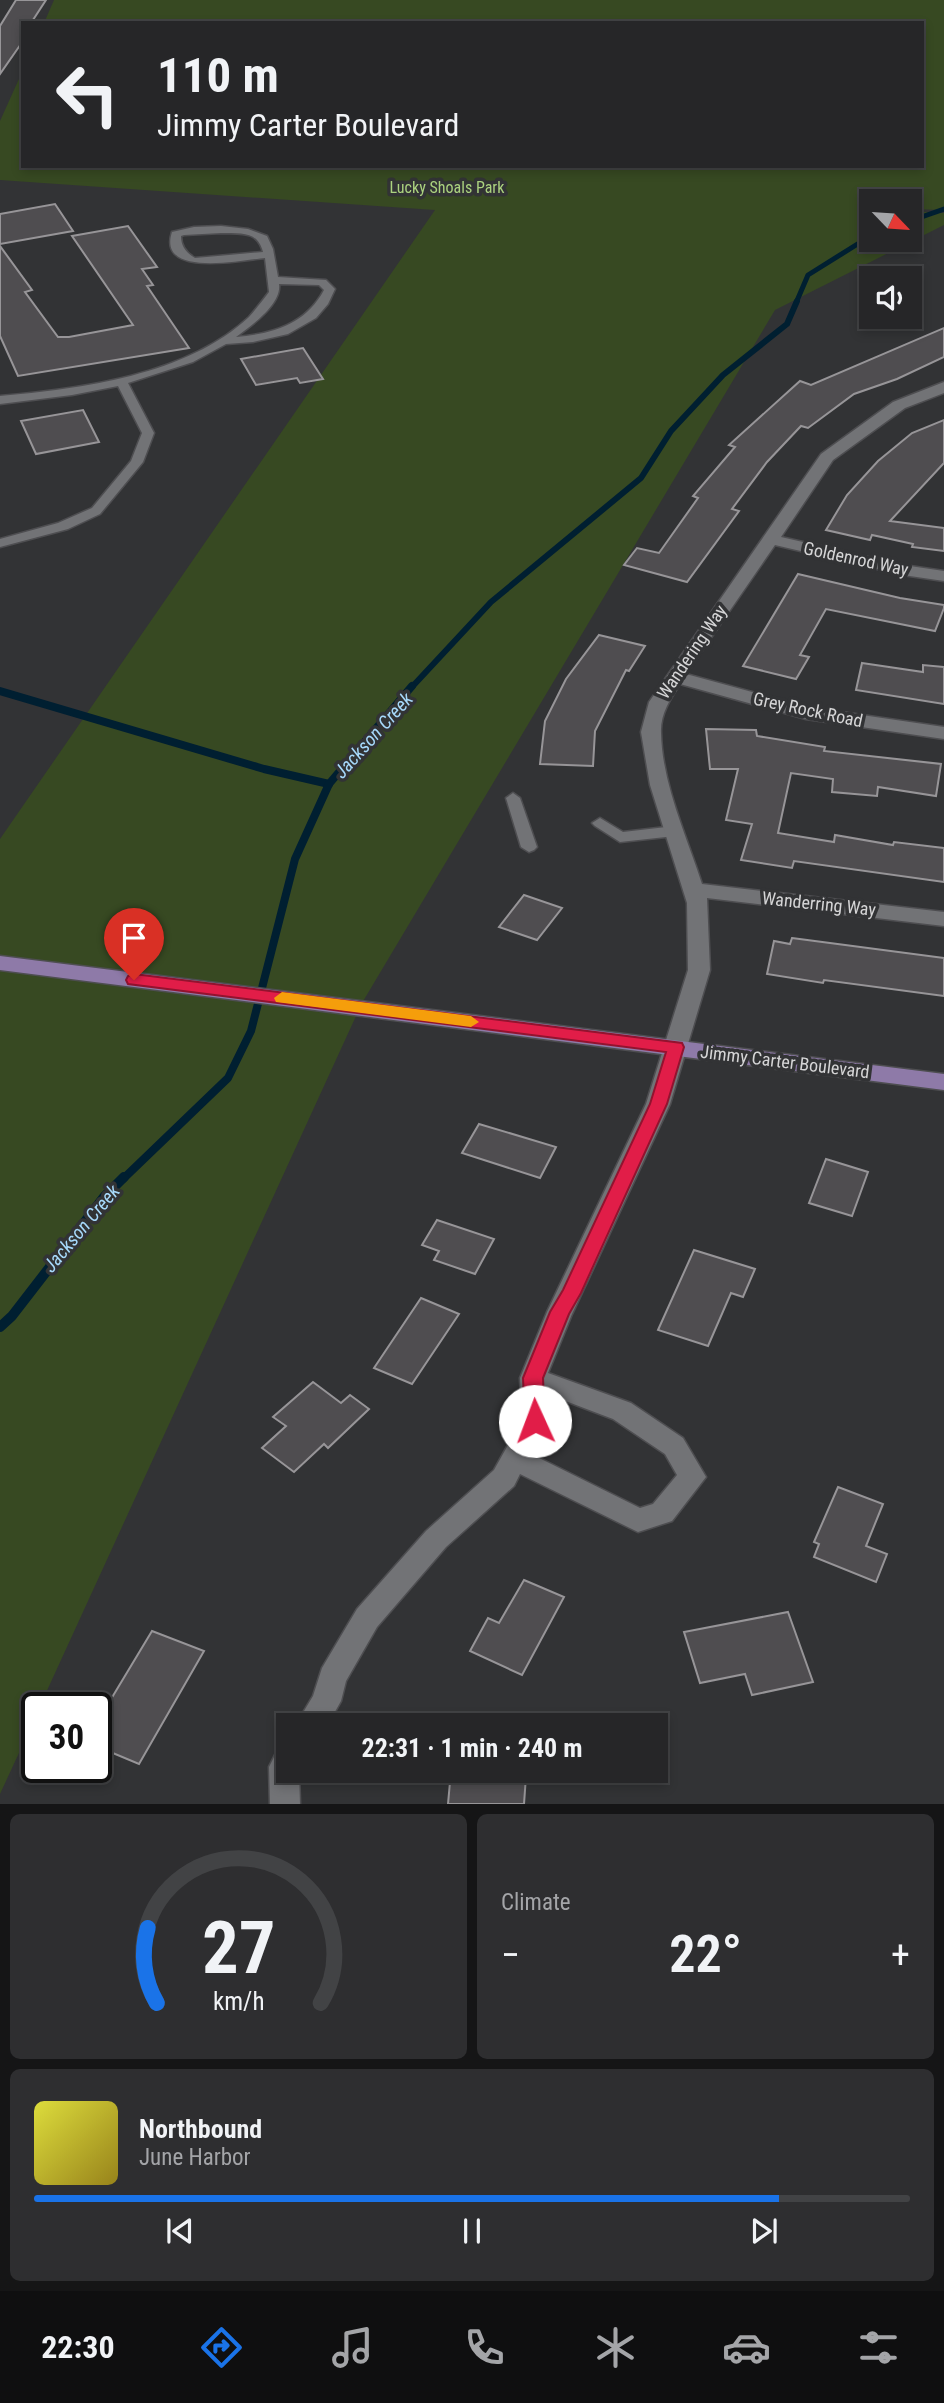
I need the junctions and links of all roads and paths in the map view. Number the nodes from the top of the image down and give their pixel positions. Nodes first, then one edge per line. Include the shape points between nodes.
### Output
1 (268, 255) junction
2 (273, 280) junction
3 (221, 341) junction
4 (122, 383) junction
5 (944, 387) edge
6 (0, 400) edge
7 (769, 539) junction
8 (0, 543) edge
9 (944, 576) edge
10 (675, 677) junction
11 (944, 733) edge
12 (513, 798) dead end
13 (600, 823) dead end
14 (675, 831) junction
15 (529, 847) dead end
16 (694, 890) junction
17 (944, 919) edge
18 (0, 963) edge
19 (676, 1047) junction
20 (944, 1082) edge
21 (533, 1378) junction
22 (515, 1458) junction
23 (318, 1713) edge
24 (284, 1783) edge
25 (285, 1804) edge

1 - 1 lane via 264,239 254,233 190,230 176,234 184,257 194,261
1 - 2 lane
2 - 3 lane via 275,292 267,305
2 - 3 lane via 322,282 330,289 316,312 281,333 252,341
3 - 4 lane via 184,362
4 - 6 lane
4 - 8 lane via 149,433 137,462 96,511 63,526
5 - 7 street, Wandering Way via 899,405 827,457
7 - 9 street, Goldenrod Way
7 - 10 street, Wandering Way
10 - 11 street, Grey Rock Road via 806,713
10 - 14 street, Wandering Way via 658,702 651,732 660,785
12 - 15 lane
13 - 14 lane via 621,837
14 - 16 street, Wandering Way
16 - 17 street, Wanderring Way
16 - 19 street, Wandering Way via 699,970
18 - 19 main road, Jimmy Carter Boulevard
19 - 20 main road, Jimmy Carter Boulevard
19 - 21 street, Wandering Way via 658,1104
21 - 22 street via 535,1421
21 - 22 street via 622,1411 674,1446 692,1477 662,1513 638,1520
22 - 23 street via 505,1478 436,1539 367,1618 332,1677
24 - 25 street

